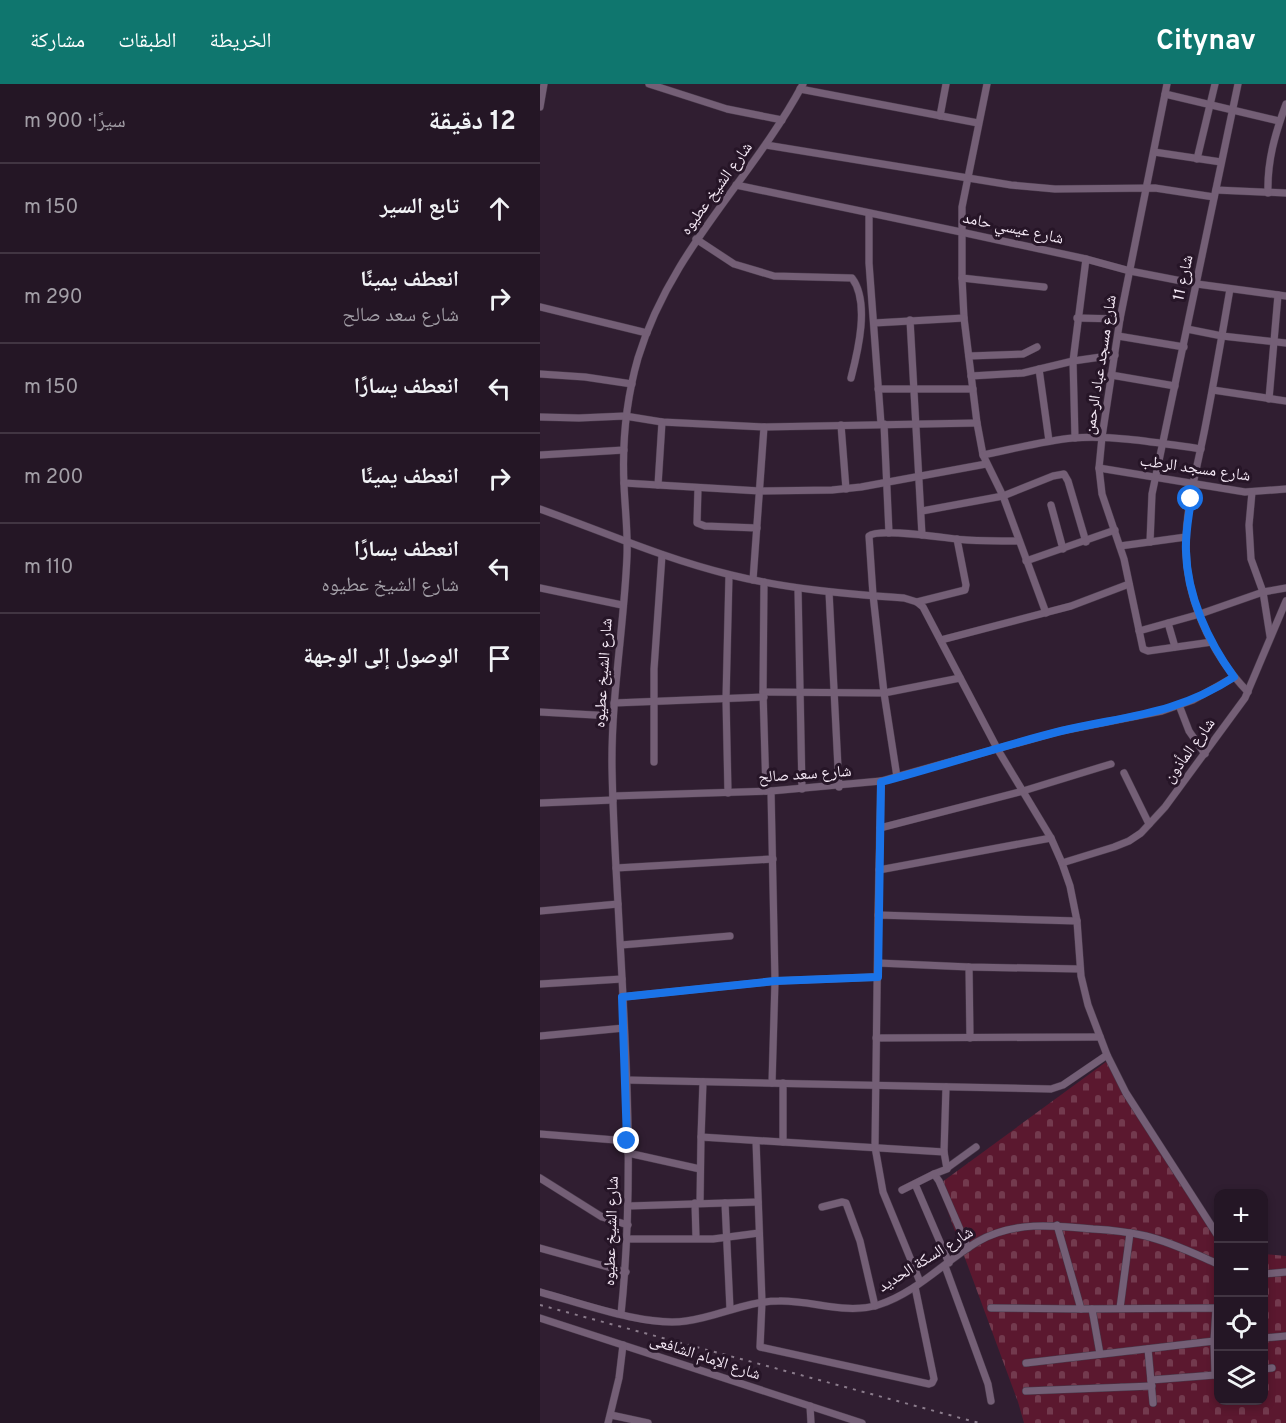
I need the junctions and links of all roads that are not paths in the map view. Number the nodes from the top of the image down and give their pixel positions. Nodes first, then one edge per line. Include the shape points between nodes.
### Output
1 (544, 84) edge
2 (649, 84) edge
3 (946, 84) edge
4 (987, 84) edge
5 (1167, 84) edge
6 (1215, 84) edge
7 (1238, 84) edge
8 (802, 87) edge
9 (541, 92) edge
10 (1165, 94) junction
11 (1286, 104) edge
12 (1210, 105) junction
13 (540, 107) edge
14 (1232, 110) junction
15 (940, 116) junction
16 (1282, 118) edge
17 (782, 120) junction
18 (978, 123) junction
19 (766, 146) junction
20 (1154, 152) junction
21 (1197, 159) junction
22 (1221, 162) junction
23 (967, 178) junction
24 (736, 184) junction
25 (1146, 189) junction
26 (1268, 193) junction
27 (1286, 193) edge
28 (1215, 194) junction
29 (869, 214) junction
30 (961, 232) junction
31 (696, 239) junction
32 (1086, 259) junction
33 (1130, 271) junction
34 (962, 278) junction
35 (1197, 284) junction
36 (1044, 287) dead end
37 (1230, 289) junction
38 (1282, 295) edge
39 (540, 308) edge
40 (964, 318) junction
41 (1077, 318) junction
42 (1120, 319) junction
43 (910, 320) junction
44 (874, 323) junction
45 (1187, 329) junction
46 (647, 333) junction
47 (1118, 336) junction
48 (1222, 336) junction
49 (1274, 342) junction
50 (1286, 343) edge
51 (1037, 347) dead end
52 (1184, 347) junction
53 (1115, 355) junction
54 (969, 356) junction
55 (1073, 362) junction
56 (1039, 369) junction
57 (540, 374) edge
58 (1111, 375) junction
59 (971, 376) junction
60 (851, 378) dead end
61 (632, 384) junction
62 (1175, 386) junction
63 (914, 388) junction
64 (878, 389) junction
65 (973, 389) junction
66 (1213, 390) junction
67 (1269, 399) junction
68 (1286, 401) edge
69 (626, 416) junction
70 (540, 417) edge
71 (662, 422) junction
72 (977, 423) junction
73 (883, 424) junction
74 (916, 424) junction
75 (841, 425) junction
76 (764, 427) junction
77 (1102, 437) junction
78 (1075, 438) junction
79 (1049, 441) junction
80 (1163, 443) junction
81 (1201, 449) junction
82 (624, 450) junction
83 (540, 455) edge
84 (983, 455) junction
85 (986, 464) junction
86 (1099, 468) junction
87 (920, 476) junction
88 (1156, 477) junction
89 (888, 482) junction
90 (624, 483) junction
91 (1195, 484) junction
92 (658, 485) junction
93 (698, 488) junction
94 (846, 489) junction
95 (1286, 489) edge
96 (760, 491) junction
97 (1252, 492) junction
98 (1003, 496) junction
99 (1051, 505) dead end
100 (540, 509) edge
101 (922, 511) junction
102 (757, 528) junction
103 (1115, 530) junction
104 (889, 533) junction
105 (922, 535) junction
106 (1186, 537) junction
107 (957, 539) junction
108 (1019, 541) junction
109 (1086, 542) junction
110 (1150, 542) junction
111 (627, 543) junction
112 (1120, 546) junction
113 (1063, 549) junction
114 (662, 555) junction
115 (1026, 561) junction
116 (729, 575) junction
117 (753, 580) junction
118 (764, 582) junction
119 (1130, 584) junction
120 (540, 588) edge
121 (1286, 588) edge
122 (798, 589) junction
123 (829, 592) junction
124 (1263, 592) junction
125 (873, 595) junction
126 (1286, 601) edge
127 (917, 602) junction
128 (622, 605) junction
129 (1046, 613) junction
130 (1200, 614) junction
131 (1168, 623) junction
132 (1139, 631) junction
133 (1270, 636) junction
134 (942, 640) junction
135 (1212, 642) junction
136 (1175, 647) junction
137 (1234, 677) junction
138 (960, 678) junction
139 (1248, 692) junction
140 (799, 693) junction
141 (834, 693) junction
142 (884, 693) junction
143 (764, 695) junction
144 (726, 699) junction
145 (653, 702) junction
146 (614, 704) junction
147 (1179, 705) junction
148 (540, 712) edge
149 (613, 716) junction
150 (998, 750) junction
151 (1205, 754) junction
152 (654, 762) dead end
153 (1111, 764) dead end
154 (1124, 773) dead end
155 (897, 777) junction
156 (881, 782) junction
157 (839, 787) junction
158 (802, 789) junction
159 (769, 791) junction
160 (1023, 791) junction
161 (728, 793) junction
162 (613, 798) junction
163 (540, 803) edge
164 (1149, 824) junction
165 (880, 828) junction
166 (1051, 838) junction
167 (773, 859) junction
168 (1062, 863) junction
169 (616, 868) junction
170 (879, 870) junction
171 (618, 903) junction
172 (540, 911) edge
173 (878, 915) junction
174 (1077, 921) junction
175 (730, 936) dead end
176 (621, 945) junction
177 (878, 963) junction
178 (969, 967) junction
179 (1080, 969) junction
180 (878, 977) junction
181 (622, 979) junction
182 (775, 981) junction
183 (540, 984) edge
184 (622, 997) junction
185 (624, 1028) junction
186 (540, 1036) edge
187 (1100, 1037) junction
188 (876, 1038) junction
189 (970, 1038) junction
190 (1107, 1055) junction
191 (626, 1080) junction
192 (703, 1082) junction
193 (772, 1083) junction
194 (783, 1083) junction
195 (874, 1086) junction
196 (946, 1087) junction
197 (540, 1134) edge
198 (701, 1137) junction
199 (627, 1141) junction
200 (756, 1141) junction
201 (783, 1142) junction
202 (976, 1147) dead end
203 (875, 1148) junction
204 (945, 1152) junction
205 (628, 1153) junction
206 (947, 1168) junction
207 (700, 1169) junction
208 (934, 1174) junction
209 (540, 1178) edge
210 (915, 1184) junction
211 (902, 1190) dead end
212 (758, 1202) junction
213 (698, 1203) junction
214 (725, 1203) junction
215 (628, 1206) junction
216 (822, 1208) dead end
217 (628, 1225) junction
218 (1057, 1225) junction
219 (1214, 1230) edge
220 (759, 1233) junction
221 (1130, 1233) junction
222 (726, 1237) junction
223 (696, 1238) junction
224 (628, 1239) junction
225 (540, 1248) edge
226 (968, 1248) junction
227 (1214, 1262) edge
228 (947, 1264) junction
229 (626, 1272) junction
230 (1286, 1272) edge
231 (1268, 1274) edge
232 (917, 1284) junction
233 (540, 1292) edge
234 (762, 1302) junction
235 (875, 1306) junction
236 (991, 1308) dead end
237 (1120, 1308) junction
238 (1214, 1308) edge
239 (730, 1309) junction
240 (1081, 1309) junction
241 (1092, 1309) junction
242 (621, 1314) junction
243 (540, 1318) edge
244 (1286, 1336) edge
245 (1268, 1338) edge
246 (1214, 1341) edge
247 (623, 1345) junction
248 (1148, 1349) junction
249 (1100, 1354) junction
250 (1026, 1363) dead end
251 (1268, 1368) edge
252 (1272, 1368) dead end
253 (1214, 1375) edge
254 (1151, 1383) junction
255 (1026, 1391) dead end
256 (991, 1401) dead end
257 (1153, 1403) dead end
258 (810, 1406) junction
259 (609, 1419) edge
260 (648, 1423) edge
261 (811, 1423) edge
262 (862, 1423) edge

1 - 9 street
2 - 17 street via 727,109
3 - 15 street
4 - 18 street
5 - 10 street, شارع مسجد عباد الرحمن
6 - 12 street
7 - 14 street, شارع 11
8 - 15 street
8 - 17 street, شارع الشيخ عطيوه
9 - 13 street
10 - 12 street
10 - 20 street, شارع مسجد عباد الرحمن
11 - 16 street
12 - 14 street
12 - 21 street
14 - 16 street
14 - 22 street, شارع 11
15 - 18 street
16 - 26 street via 1269,156
17 - 19 street, شارع الشيخ عطيوه
18 - 23 street
19 - 23 street
19 - 24 street, شارع الشيخ عطيوه
20 - 21 street
20 - 25 street, شارع مسجد عباد الرحمن
21 - 22 street
22 - 28 street, شارع 11
23 - 25 street via 1055,189
23 - 30 street
24 - 29 street, شارع عيسي حامد
24 - 31 street, شارع الشيخ عطيوه
25 - 28 street
25 - 33 street, شارع مسجد عباد الرحمن
26 - 27 street
26 - 28 street
28 - 35 street, شارع 11
29 - 30 street, شارع عيسي حامد
29 - 44 street
30 - 32 street, شارع عيسي حامد
30 - 34 street
31 - 46 street, شارع الشيخ عطيوه via 669,284
31 - 60 street via 734,264 774,276 852,278 856,283 861,334
32 - 33 street, شارع عيسي حامد
32 - 41 street
33 - 35 street, شارع عيسي حامد
33 - 42 street, شارع مسجد عباد الرحمن
34 - 36 street
34 - 40 street
35 - 37 street, شارع عيسي حامد
35 - 45 street, شارع 11
37 - 38 street, شارع عيسي حامد
37 - 48 street
38 - 49 street
39 - 46 street
40 - 43 street
40 - 54 street
41 - 42 street
41 - 55 street
42 - 47 street, شارع مسجد عباد الرحمن
43 - 44 street
43 - 63 street
44 - 64 street
45 - 48 street
45 - 52 street, شارع 11
46 - 61 street, شارع الشيخ عطيوه
47 - 52 street
47 - 53 street, شارع مسجد عباد الرحمن
48 - 49 street
48 - 66 street
49 - 50 street
49 - 67 street
51 - 54 street via 1023,354
52 - 62 street, شارع 11
53 - 55 street
53 - 58 street, شارع مسجد عباد الرحمن
54 - 59 street
55 - 56 street
55 - 78 street
56 - 59 street
56 - 79 street
57 - 61 street
58 - 62 street
58 - 77 street, شارع مسجد عباد الرحمن
59 - 65 street
61 - 69 street, شارع الشيخ عطيوه
62 - 80 street, شارع 11
63 - 64 street
63 - 65 street
63 - 74 street
64 - 73 street
65 - 72 street
66 - 67 street
66 - 81 street
67 - 68 street
69 - 70 street
69 - 71 street
69 - 82 street, شارع الشيخ عطيوه
71 - 76 street
71 - 92 street
72 - 74 street
72 - 84 street
73 - 74 street
73 - 75 street
73 - 89 street
74 - 87 street
75 - 76 street
75 - 94 street
76 - 96 street
77 - 78 street
77 - 80 street
77 - 86 street, شارع مسجد عباد الرحمن
78 - 79 street
79 - 84 street
80 - 81 street
80 - 88 street, شارع 11
81 - 91 street
82 - 83 street
82 - 90 street, شارع الشيخ عطيوه
84 - 85 street
85 - 87 street
85 - 98 street
86 - 88 street, شارع مسجد الرطب
86 - 103 street, شارع مسجد عباد الرحمن via 1102,494
87 - 89 street
87 - 101 street
88 - 91 street, شارع مسجد الرطب
88 - 110 street, شارع 11
89 - 94 street
89 - 104 street
90 - 92 street
90 - 111 street, شارع الشيخ عطيوه
91 - 97 street, شارع مسجد الرطب
91 - 106 street
92 - 93 street
93 - 96 street
93 - 102 street via 697,523
94 - 96 street
95 - 97 street, شارع مسجد الرطب
96 - 102 street
97 - 124 street via 1251,559
98 - 101 street
98 - 108 street
98 - 109 street via 1064,474
99 - 113 street
100 - 111 street
101 - 105 street
102 - 117 street
103 - 109 street
103 - 112 street, شارع مسجد عباد الرحمن
104 - 105 street
104 - 125 street via 869,536
105 - 107 street
106 - 110 street
106 - 130 street via 1189,574
107 - 108 street
107 - 127 street via 965,590
108 - 115 street
109 - 113 street
110 - 112 street
111 - 114 street
111 - 128 street, شارع الشيخ عطيوه
112 - 119 street, شارع مسجد عباد الرحمن
113 - 115 street
114 - 116 street
114 - 145 street
115 - 129 street
116 - 117 street
116 - 144 street
117 - 118 street
118 - 122 street
118 - 143 street
119 - 129 street
119 - 132 street, شارع مسجد عباد الرحمن
120 - 128 street
121 - 124 street
122 - 123 street
122 - 140 street
123 - 125 street
123 - 141 street
124 - 130 street
124 - 133 street
125 - 127 street
125 - 142 street
126 - 133 street, شارع المأذون
127 - 134 street
128 - 146 street, شارع الشيخ عطيوه
129 - 134 street
130 - 131 street
130 - 135 street
131 - 132 street
131 - 136 street
132 - 136 street, شارع مسجد عباد الرحمن via 1143,649
133 - 139 street, شارع المأذون
134 - 138 street
135 - 136 street
135 - 137 street
137 - 139 street
137 - 147 street, شارع سعد صالح
138 - 142 street
138 - 150 street
139 - 151 street, شارع المأذون
140 - 141 street
140 - 143 street
140 - 158 street
141 - 142 street
141 - 157 street
142 - 155 street
143 - 144 street
143 - 159 street
144 - 145 street
144 - 161 street
145 - 146 street
145 - 152 street
146 - 149 street, شارع الشيخ عطيوه
147 - 150 street, شارع سعد صالح
147 - 151 street via 1189,731
148 - 149 street
149 - 162 street, شارع الشيخ عطيوه
150 - 155 street, شارع سعد صالح
150 - 160 street
151 - 164 street, شارع المأذون
153 - 160 street
154 - 164 street
155 - 156 street, شارع سعد صالح
156 - 157 street, شارع سعد صالح
156 - 165 street
157 - 158 street, شارع سعد صالح
158 - 159 street, شارع سعد صالح
159 - 161 street, شارع سعد صالح
159 - 167 street
160 - 165 street
160 - 166 street
161 - 162 street, شارع سعد صالح
162 - 163 street, شارع سعد صالح
162 - 169 street, شارع الشيخ عطيوه
164 - 168 street, شارع المأذون via 1114,848
165 - 170 street
166 - 168 street
166 - 170 street
167 - 169 street
167 - 182 street
168 - 174 street
169 - 171 street, شارع الشيخ عطيوه
170 - 173 street
171 - 172 street
171 - 176 street, شارع الشيخ عطيوه
173 - 174 street
173 - 177 street
174 - 179 street
175 - 176 street
176 - 181 street, شارع الشيخ عطيوه
177 - 178 street
177 - 180 street
178 - 179 street
178 - 189 street
179 - 187 street
180 - 182 street
180 - 188 street
181 - 183 street
181 - 184 street, شارع الشيخ عطيوه
182 - 184 street
182 - 193 street
184 - 185 street, شارع الشيخ عطيوه
185 - 186 street
185 - 191 street, شارع الشيخ عطيوه
187 - 189 street
187 - 190 street
188 - 189 street
188 - 195 street
190 - 196 street via 1063,1086 1051,1089
190 - 219 street via 1126,1093
191 - 192 street
191 - 199 street, شارع الشيخ عطيوه
192 - 193 street
192 - 198 street
193 - 194 street
194 - 195 street
194 - 201 street
195 - 196 street
195 - 203 street
196 - 204 street
197 - 199 street
198 - 200 street
198 - 207 street
199 - 205 street, شارع الشيخ عطيوه
200 - 201 street
200 - 212 street
201 - 203 street
202 - 206 street
203 - 204 street
203 - 232 street via 884,1192
204 - 206 street
205 - 207 street
205 - 215 street, شارع الشيخ عطيوه
206 - 208 street
207 - 213 street
208 - 210 street
208 - 226 street
209 - 217 street via 602,1217
210 - 211 street
210 - 228 street
212 - 214 street
212 - 220 street
213 - 214 street
213 - 215 street
213 - 223 street
214 - 222 street
215 - 217 street, شارع الشيخ عطيوه
216 - 235 street via 846,1203 860,1241
217 - 224 street, شارع الشيخ عطيوه
218 - 221 street, شارع السكة الحديد
218 - 226 street, شارع السكة الحديد via 1007,1230
218 - 240 street
220 - 222 street
220 - 234 street
221 - 227 street, شارع السكة الحديد via 1160,1240
221 - 237 street
222 - 223 street
222 - 239 street
223 - 224 street
224 - 229 street, شارع الشيخ عطيوه
225 - 229 street
226 - 228 street, شارع السكة الحديد
228 - 232 street, شارع السكة الحديد
228 - 256 street
229 - 242 street, شارع الشيخ عطيوه
230 - 231 street
232 - 234 street via 934,1379 929,1384 760,1347
232 - 235 street, شارع السكة الحديد
233 - 242 street, شارع السكة الحديد
234 - 235 street, شارع السكة الحديد via 800,1301 844,1308
234 - 239 street, شارع السكة الحديد
236 - 240 street
237 - 238 street
237 - 241 street
239 - 242 street, شارع السكة الحديد via 671,1322
240 - 241 street
241 - 249 street
243 - 247 street, شارع الإمام الشافعى
244 - 245 street
246 - 248 street
247 - 258 street, شارع الإمام الشافعى
247 - 259 street via 620,1378
248 - 249 street
248 - 254 street
249 - 250 street
251 - 252 street
253 - 254 street
254 - 255 street
254 - 257 street
258 - 261 street
258 - 262 street, شارع الإمام الشافعى
259 - 260 street

